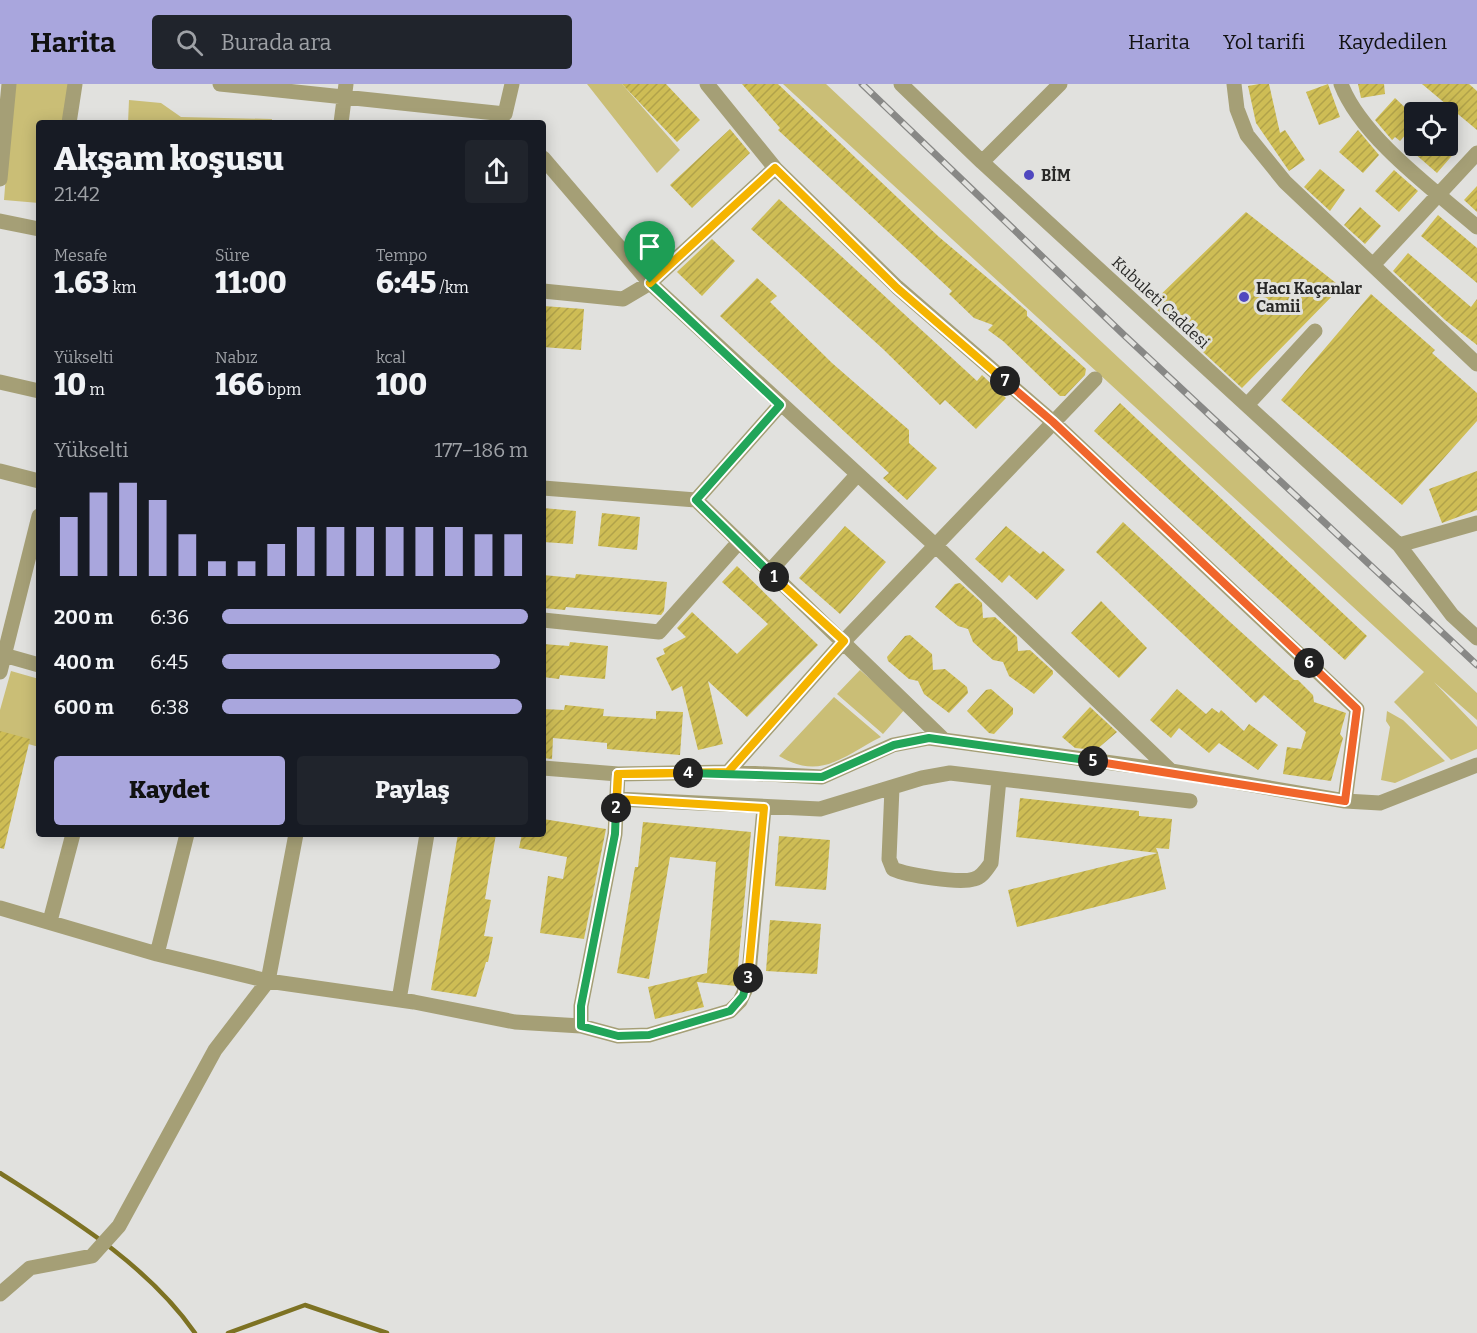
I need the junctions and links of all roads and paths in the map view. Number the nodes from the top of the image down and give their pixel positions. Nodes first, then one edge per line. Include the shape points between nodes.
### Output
1 (9, 84) edge
2 (75, 84) edge
3 (220, 84) edge
4 (512, 84) edge
5 (707, 84) edge
6 (901, 84) edge
7 (1060, 84) edge
8 (1233, 84) edge
9 (1341, 84) edge
10 (346, 90) edge
11 (509, 118) edge
12 (69, 120) edge
13 (341, 120) edge
14 (1477, 153) edge
15 (546, 162) edge
16 (982, 162) junction
17 (775, 168) junction
18 (0, 179) edge
19 (1438, 193) junction
20 (0, 221) edge
21 (1477, 227) edge
22 (36, 228) edge
23 (1374, 264) junction
24 (650, 283) junction
25 (546, 291) edge
26 (1316, 331) dead end
27 (1477, 364) edge
28 (1095, 380) dead end
29 (0, 382) edge
30 (36, 390) edge
31 (780, 405) junction
32 (1247, 405) junction
33 (1053, 422) junction
34 (0, 471) edge
35 (857, 475) junction
36 (36, 480) edge
37 (546, 488) edge
38 (696, 500) junction
39 (1477, 523) edge
40 (36, 527) edge
41 (738, 543) junction
42 (1399, 545) junction
43 (937, 547) junction
44 (769, 572) junction
45 (546, 620) edge
46 (1477, 638) edge
47 (844, 641) junction
48 (2, 655) edge
49 (36, 664) edge
50 (0, 672) edge
51 (944, 740) junction
52 (1477, 765) edge
53 (546, 768) edge
54 (1171, 771) junction
55 (728, 772) junction
56 (618, 774) junction
57 (999, 779) junction
58 (892, 788) junction
59 (617, 799) junction
60 (1190, 801) dead end
61 (1345, 801) junction
62 (764, 808) junction
63 (72, 837) edge
64 (186, 837) edge
65 (295, 837) edge
66 (426, 837) edge
67 (0, 908) edge
68 (50, 921) junction
69 (157, 954) junction
70 (268, 981) junction
71 (399, 1000) junction
72 (581, 1026) junction
73 (0, 1294) edge

1 - 18 street
2 - 12 street
3 - 10 street
4 - 11 street
5 - 17 street
6 - 16 street, Kubuleti Caddesi
7 - 16 street
8 - 23 street via 1237,110 1247,135 1285,182
9 - 19 street via 1373,134
10 - 11 street
10 - 13 street
14 - 19 street
15 - 24 street
16 - 32 street, Kubuleti Caddesi
17 - 24 street
17 - 33 street via 897,288
19 - 21 street
19 - 23 street
20 - 22 street
23 - 27 street
24 - 25 street via 623,299
24 - 31 street
26 - 32 street
28 - 33 street
29 - 30 street
31 - 35 street
31 - 38 street
32 - 42 street, Kubuleti Caddesi
33 - 43 street
33 - 61 street via 1357,709
34 - 36 street
35 - 43 street
35 - 44 street
37 - 38 street
38 - 41 street
39 - 42 street
40 - 48 street
41 - 44 street
41 - 45 street via 658,632
42 - 46 street, Kubuleti Caddesi via 1452,615
43 - 47 street
43 - 54 street
44 - 47 street
47 - 51 street
47 - 55 street
48 - 49 street
48 - 50 street
51 - 54 street
51 - 55 street via 929,738 894,745 822,777
52 - 61 street via 1392,801
53 - 56 street
54 - 61 street
55 - 56 street
56 - 59 street
57 - 58 street via 950,773 922,777
57 - 58 street via 991,863 972,880 908,875 893,869
57 - 60 street
58 - 62 street via 820,810
59 - 62 street
59 - 72 street via 615,834 581,1006
62 - 72 street via 748,984 740,1002 730,1011 649,1035 618,1036
63 - 68 street
64 - 69 street
65 - 70 street
66 - 71 street
67 - 68 street
68 - 69 street
69 - 70 street
70 - 71 street
70 - 73 street via 215,1050 119,1226 92,1256 30,1268
71 - 72 street via 514,1022

